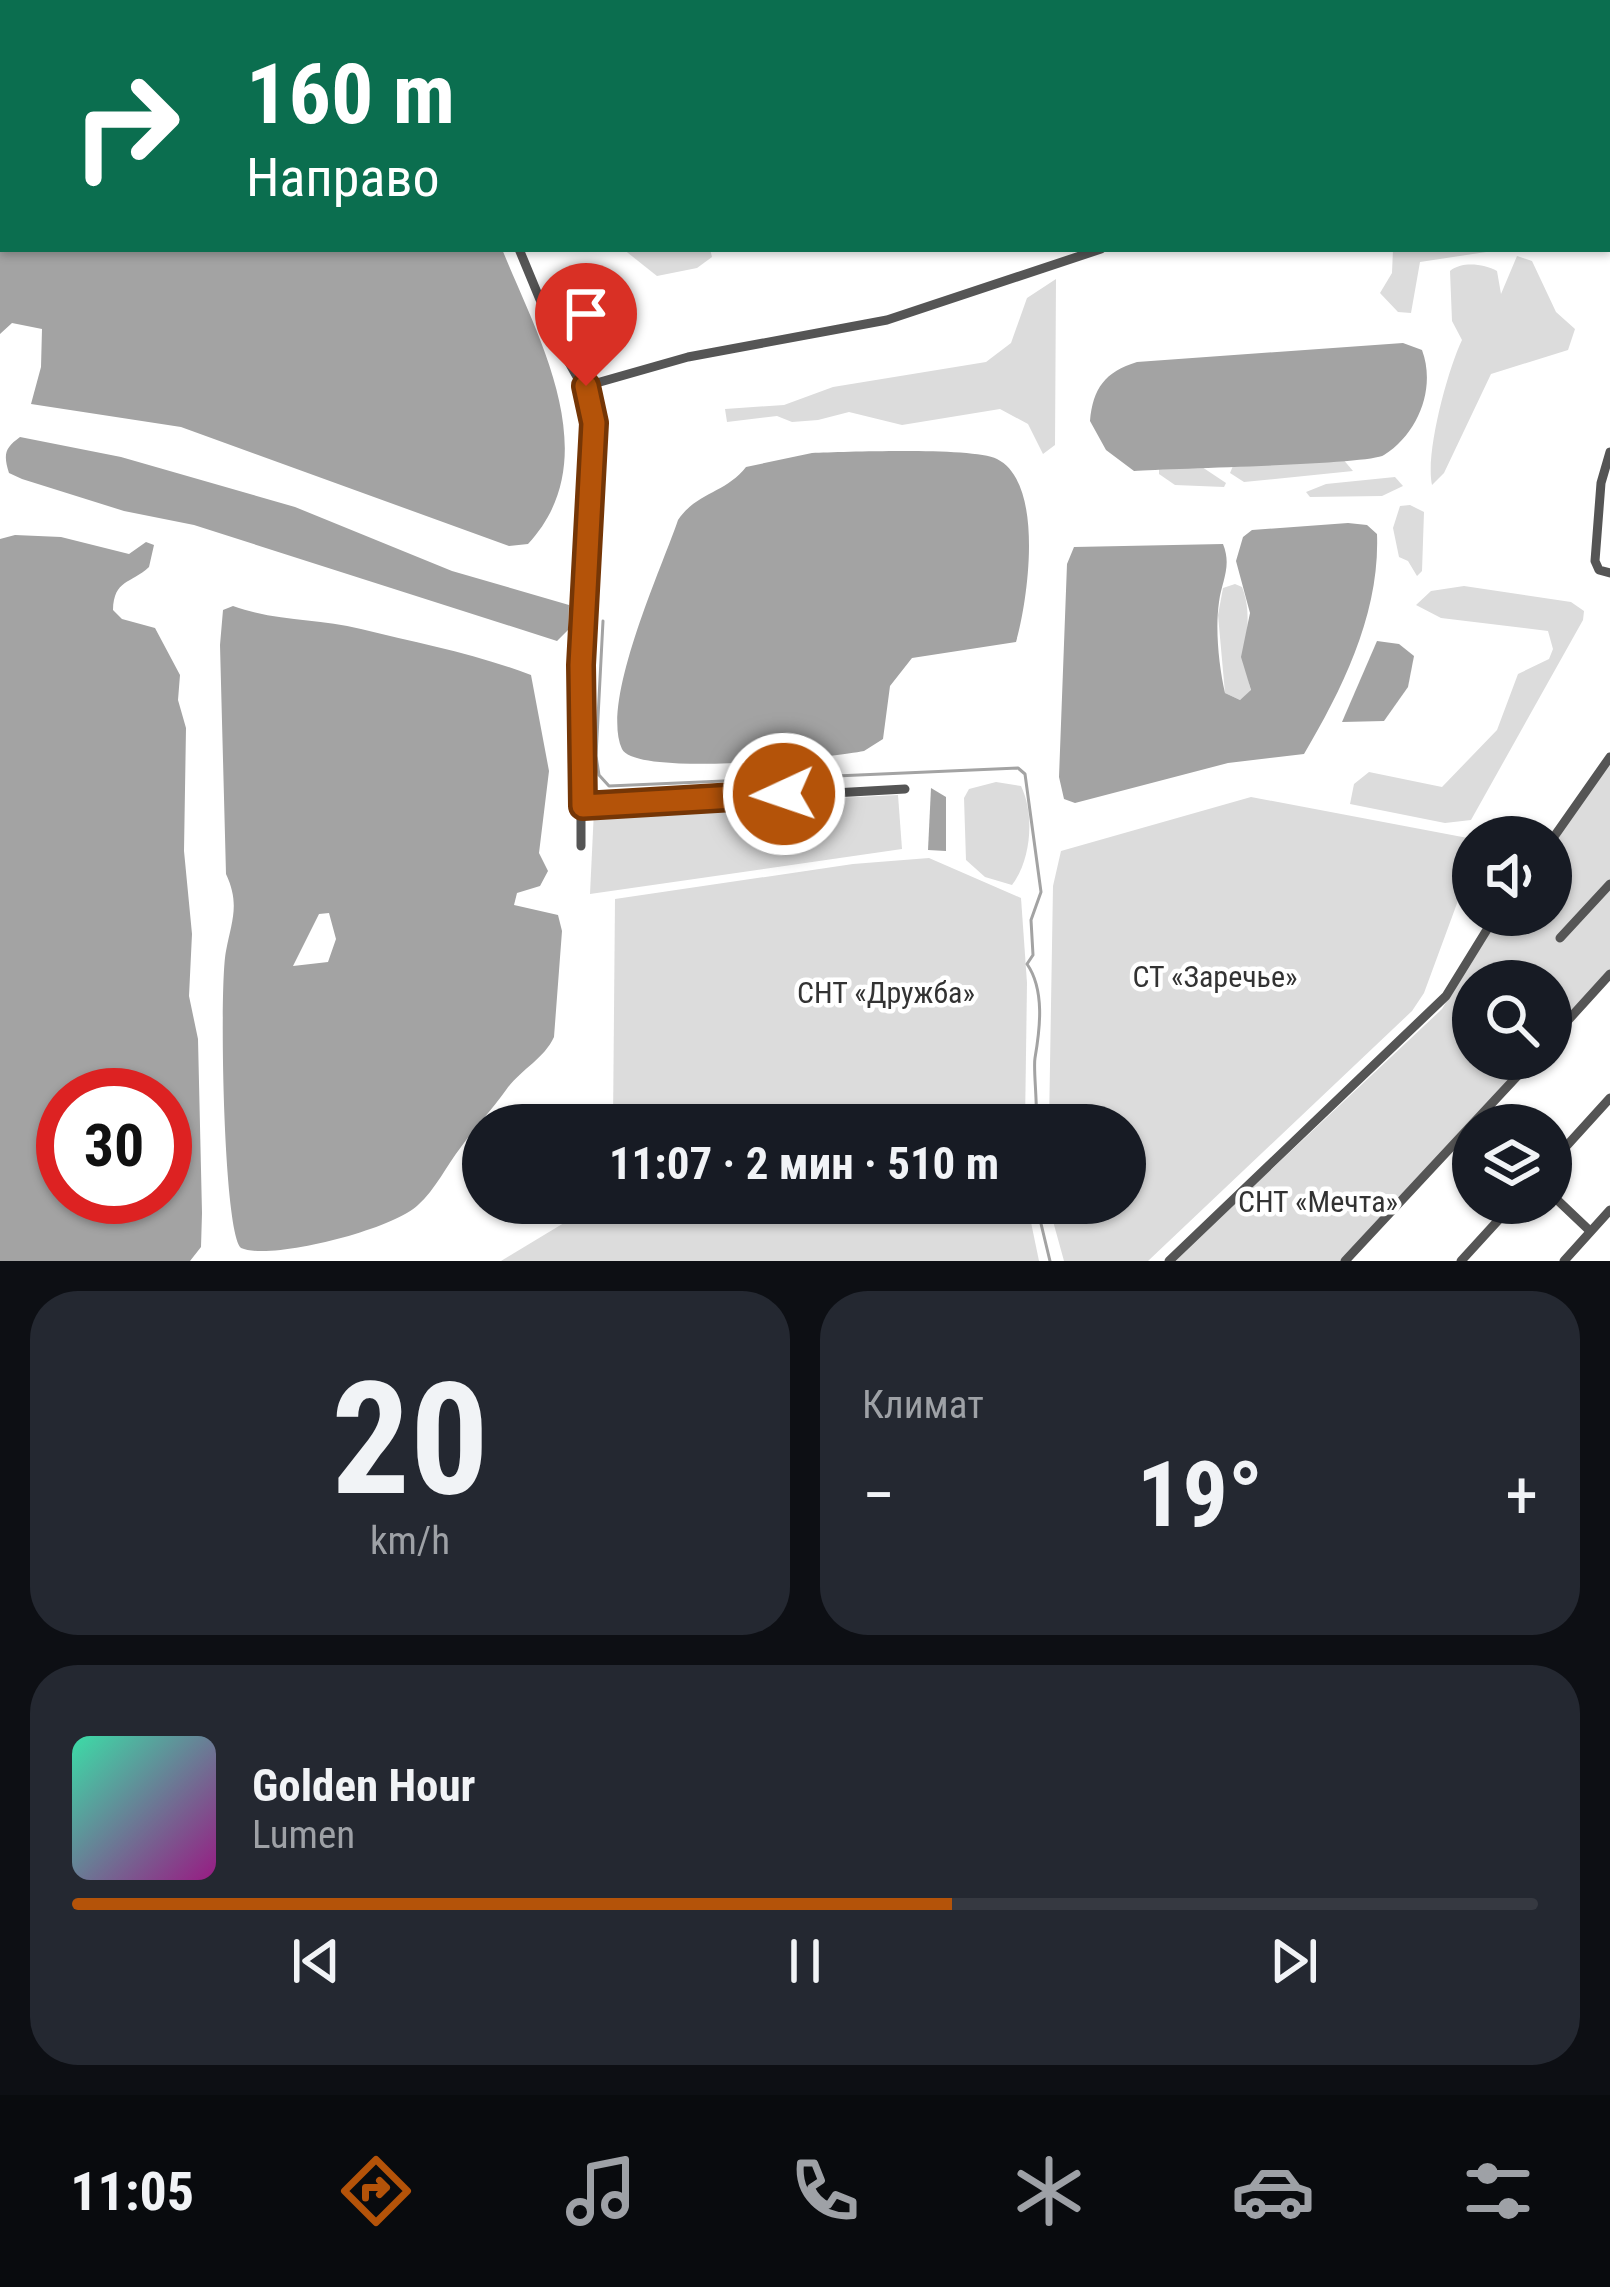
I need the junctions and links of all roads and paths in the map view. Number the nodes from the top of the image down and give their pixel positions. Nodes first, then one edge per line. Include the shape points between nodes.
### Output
1 (519, 252) edge
2 (1092, 252) edge
3 (586, 386) junction
4 (1610, 452) edge
5 (1610, 573) edge
6 (1610, 757) edge
7 (905, 789) dead end
8 (583, 806) junction
9 (1569, 816) edge
10 (581, 846) dead end
11 (1610, 884) edge
12 (1483, 936) edge
13 (1560, 938) dead end
14 (1610, 974) edge
15 (1572, 1016) edge
16 (1513, 1080) edge
17 (1610, 1098) edge
18 (1572, 1140) edge
19 (1610, 1210) edge
20 (1572, 1213) edge
21 (1495, 1224) edge
22 (1591, 1231) junction
23 (1169, 1261) edge
24 (1345, 1261) edge
25 (1461, 1261) edge
26 (1564, 1261) edge

1 - 3 street
2 - 3 street via 887,320 688,357
3 - 8 street via 594,423 581,665
4 - 5 street via 1595,561
6 - 9 street
7 - 8 street
8 - 10 street
11 - 13 street
12 - 23 street via 1446,996
14 - 15 street
16 - 24 street
17 - 18 street
19 - 22 street
20 - 22 street
21 - 25 street
22 - 26 street

